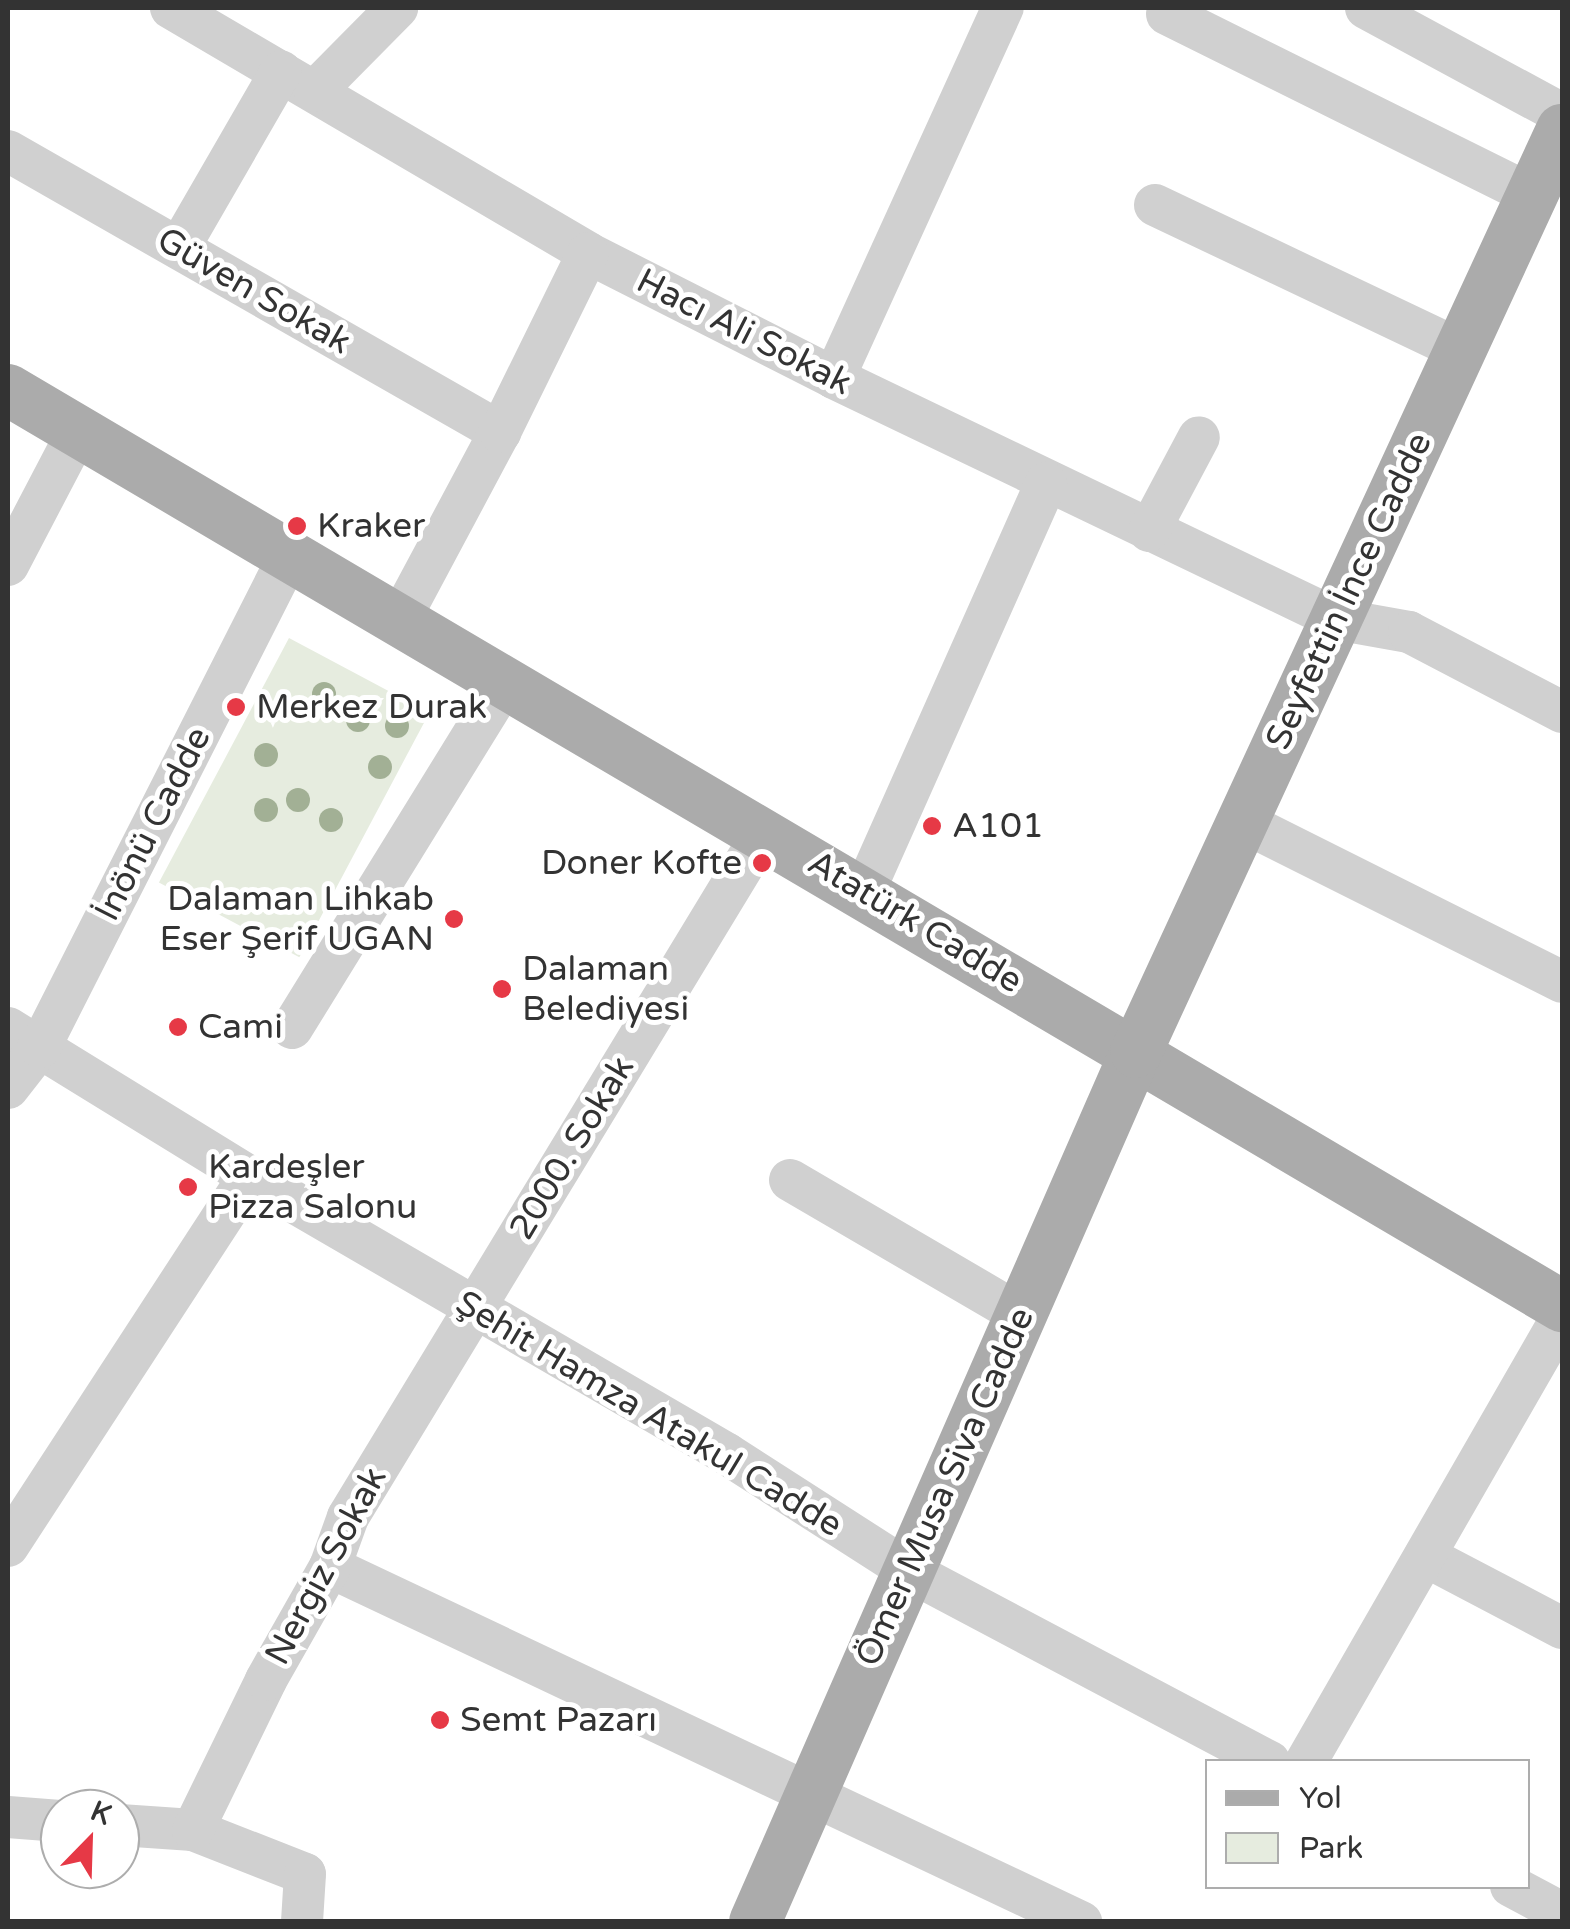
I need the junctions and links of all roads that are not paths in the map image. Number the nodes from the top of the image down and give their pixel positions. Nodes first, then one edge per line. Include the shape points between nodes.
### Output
1 (171, 8) edge
2 (397, 8) edge
3 (1003, 8) edge
4 (1366, 8) edge
5 (1168, 14) dead end
6 (298, 81) junction
7 (1562, 114) edge
8 (1562, 130) edge
9 (8, 150) edge
10 (1532, 195) junction
11 (1155, 205) dead end
12 (179, 248) junction
13 (588, 252) junction
14 (1460, 350) junction
15 (834, 378) junction
16 (8, 390) edge
17 (500, 432) junction
18 (77, 433) junction
19 (1198, 436) dead end
20 (1046, 483) junction
21 (1149, 531) junction
22 (290, 554) junction
23 (8, 565) edge
24 (400, 619) junction
25 (1336, 619) junction
26 (506, 682) junction
27 (1562, 712) edge
28 (1242, 822) junction
29 (764, 833) junction
30 (864, 892) junction
31 (1562, 982) edge
32 (292, 1028) dead end
33 (24, 1037) edge
34 (1136, 1052) junction
35 (8, 1088) edge
36 (249, 1176) junction
37 (790, 1180) dead end
38 (1562, 1306) edge
39 (473, 1309) junction
40 (1021, 1315) junction
41 (1562, 1317) edge
42 (8, 1546) edge
43 (1425, 1556) junction
44 (330, 1566) junction
45 (908, 1571) junction
46 (1562, 1628) edge
47 (1264, 1759) edge
48 (1308, 1759) edge
49 (812, 1792) junction
50 (8, 1817) edge
51 (40, 1819) edge
52 (140, 1826) edge
53 (192, 1830) junction
54 (1516, 1889) edge
55 (1562, 1914) edge
56 (302, 1922) edge
57 (755, 1922) edge
58 (1081, 1922) edge

1 - 6 street, Hacı Ali Sokak
2 - 6 street
3 - 15 street
4 - 7 street
5 - 10 street
6 - 12 street
6 - 13 street, Hacı Ali Sokak
8 - 10 main road, Seyfettin İnce Cadde
9 - 12 street, Güven Sokak
10 - 14 main road, Seyfettin İnce Cadde
11 - 14 street
12 - 17 street, Güven Sokak
13 - 15 street, Hacı Ali Sokak
13 - 17 street
14 - 25 main road, Seyfettin İnce Cadde
15 - 20 street, Hacı Ali Sokak
16 - 18 main road, Atatürk Cadde
17 - 24 street
18 - 22 main road, Atatürk Cadde
18 - 23 street
19 - 21 street
20 - 21 street, Hacı Ali Sokak
20 - 30 street
21 - 25 street, Hacı Ali Sokak
22 - 24 main road, Atatürk Cadde
22 - 33 street, İnönü Cadde
24 - 26 main road, Atatürk Cadde
25 - 27 street, Hacı Ali Sokak via 1409,632
25 - 28 main road, Seyfettin İnce Cadde
26 - 29 main road, Atatürk Cadde
26 - 32 street
28 - 31 street
28 - 34 main road, Seyfettin İnce Cadde
29 - 30 main road, Atatürk Cadde
29 - 39 street, 2000. Sokak
30 - 34 main road, Atatürk Cadde
33 - 35 street, İnönü Cadde
33 - 36 street, Şehit Hamza Atakul Cadde
34 - 38 main road, Atatürk Cadde
34 - 40 main road, Ömer Musa Siva Cadde
36 - 39 street, Şehit Hamza Atakul Cadde
36 - 42 street
37 - 40 street
39 - 44 street, Nergiz Sokak via 348,1518
39 - 45 street, Şehit Hamza Atakul Cadde via 728,1454
40 - 45 main road, Ömer Musa Siva Cadde
41 - 43 street
43 - 46 street
43 - 48 street
44 - 49 street
44 - 53 street, Nergiz Sokak
45 - 47 street, Şehit Hamza Atakul Cadde
45 - 49 main road, Ömer Musa Siva Cadde
49 - 57 main road, Ömer Musa Siva Cadde
49 - 58 street
50 - 51 street
52 - 53 street
53 - 56 street via 304,1874
54 - 55 street

